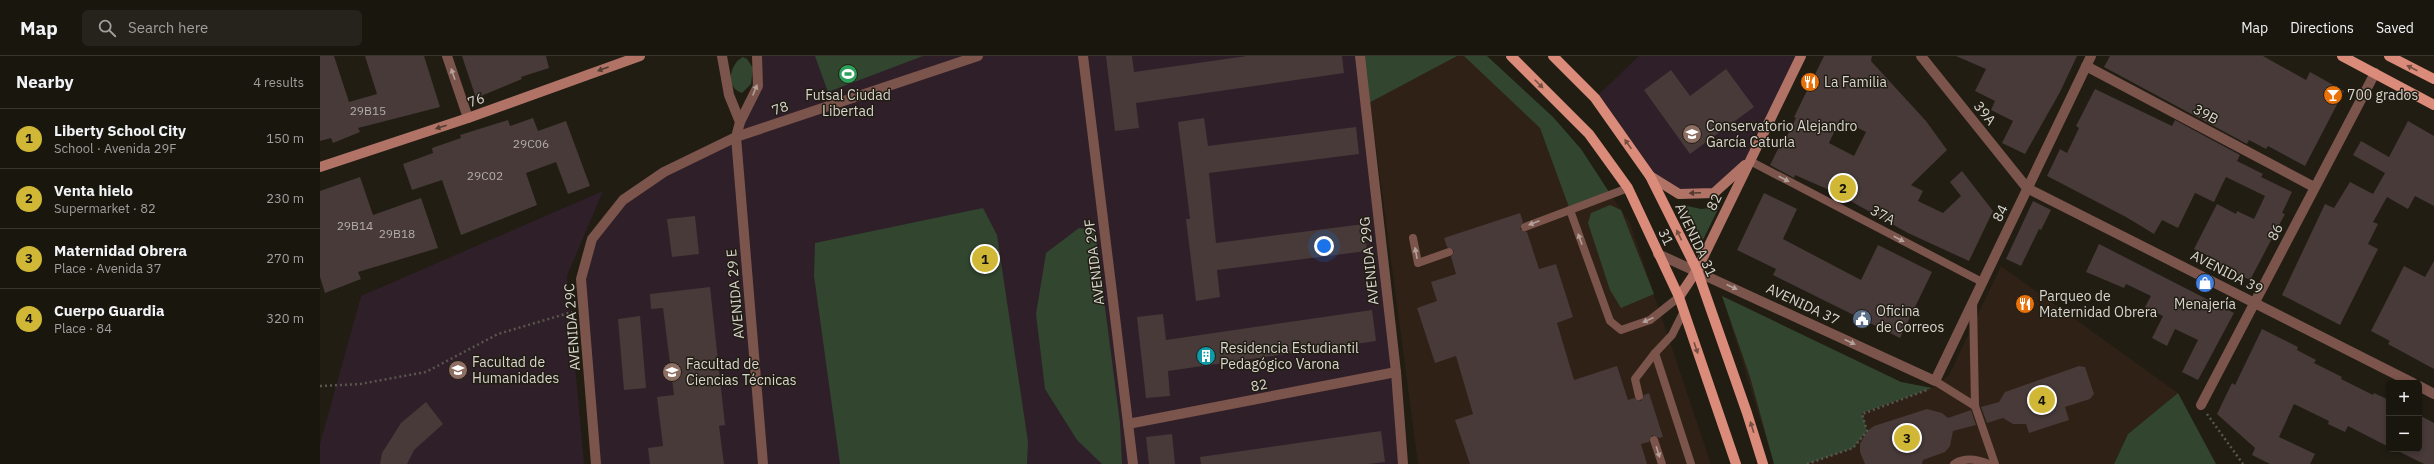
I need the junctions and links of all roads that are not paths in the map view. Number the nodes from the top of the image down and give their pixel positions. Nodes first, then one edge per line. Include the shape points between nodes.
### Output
1 (447, 56) edge
2 (640, 56) edge
3 (722, 56) edge
4 (757, 56) edge
5 (978, 56) edge
6 (1083, 56) edge
7 (1360, 56) edge
8 (1511, 56) edge
9 (1553, 56) edge
10 (1801, 56) edge
11 (1921, 56) edge
12 (2091, 56) edge
13 (2342, 56) edge
14 (2390, 56) edge
15 (2086, 66) junction
16 (2375, 73) junction
17 (2434, 79) edge
18 (2434, 105) edge
19 (468, 118) junction
20 (740, 122) junction
21 (736, 137) junction
22 (1750, 161) junction
23 (320, 167) edge
24 (1650, 176) junction
25 (2314, 187) junction
26 (1628, 188) junction
27 (2027, 188) junction
28 (623, 200) joint
29 (1570, 210) junction
30 (1525, 227) dead end
31 (1413, 238) dead end
32 (1449, 252) dead end
33 (1658, 254) junction
34 (1697, 270) junction
35 (1982, 282) junction
36 (1679, 297) junction
37 (1973, 302) junction
38 (2255, 302) junction
39 (1684, 311) junction
40 (1655, 353) junction
41 (1396, 372) junction
42 (2407, 380) edge
43 (1935, 381) junction
44 (2422, 388) edge
45 (2434, 394) edge
46 (1639, 396) dead end
47 (2201, 405) road end
48 (1975, 406) junction
49 (1128, 424) junction
50 (1654, 440) dead end
51 (596, 464) edge
52 (763, 464) edge
53 (1133, 464) edge
54 (1402, 464) edge
55 (1662, 464) edge
56 (1691, 464) edge
57 (1736, 464) edge
58 (1763, 464) edge
59 (1954, 464) edge
60 (1989, 464) edge
61 (1995, 464) edge

19 -> 1 street
2 -> 19 street, 76
3 - 20 street via 729,95
20 -> 4 street, AVENIDA 29 E via 758,86
5 - 21 street, 78
6 - 49 street, AVENIDA 29F
7 - 41 street, AVENIDA 29G
8 -> 26 main road via 1589,134
24 -> 9 main road, AVENIDA 31 via 1595,98
10 - 22 street, 82
11 - 27 street, 39A
12 - 15 street, 84
13 - 16 main road
17 -> 14 main road
15 - 25 street, 39B
15 - 27 street, 84
16 - 18 main road
16 - 25 street, 86
19 -> 23 street, 76
20 - 21 street, AVENIDA 29 E
21 - 28 street, 78 via 664,172
21 - 52 street, AVENIDA 29 E
22 -> 24 street, 82 via 1714,193 1679,194
22 - 34 street, 82
22 -> 35 lane, 37A
34 -> 24 main road, AVENIDA 31
25 - 38 street, 86
26 - 29 lane
26 - 33 main road, 31
27 - 35 street, 84
27 - 38 street, AVENIDA 39
28 - 51 street, AVENIDA 29C via 592,239 582,279
29 -> 30 lane
36 -> 29 lane via 1650,320 1621,330 1610,321
32 -> 31 lane via 1418,263
33 - 34 street, AVENIDA 37
33 - 36 main road, 31
34 - 36 street, 82
34 -> 43 street, AVENIDA 37
58 -> 34 main road, AVENIDA 31
35 - 37 street, 84
36 - 39 main road
37 - 43 street, 84
37 - 48 lane
38 - 42 street, AVENIDA 39
38 - 47 street, 86
39 - 40 lane via 1672,335
39 -> 57 main road
40 - 46 lane via 1635,379
40 - 56 lane
41 - 49 street, 82
41 - 54 street, AVENIDA 29G
43 - 48 lane
44 - 45 street
48 - 61 lane
49 - 53 street, AVENIDA 29F
50 -> 55 lane
59 - 60 lane via 1968,459

